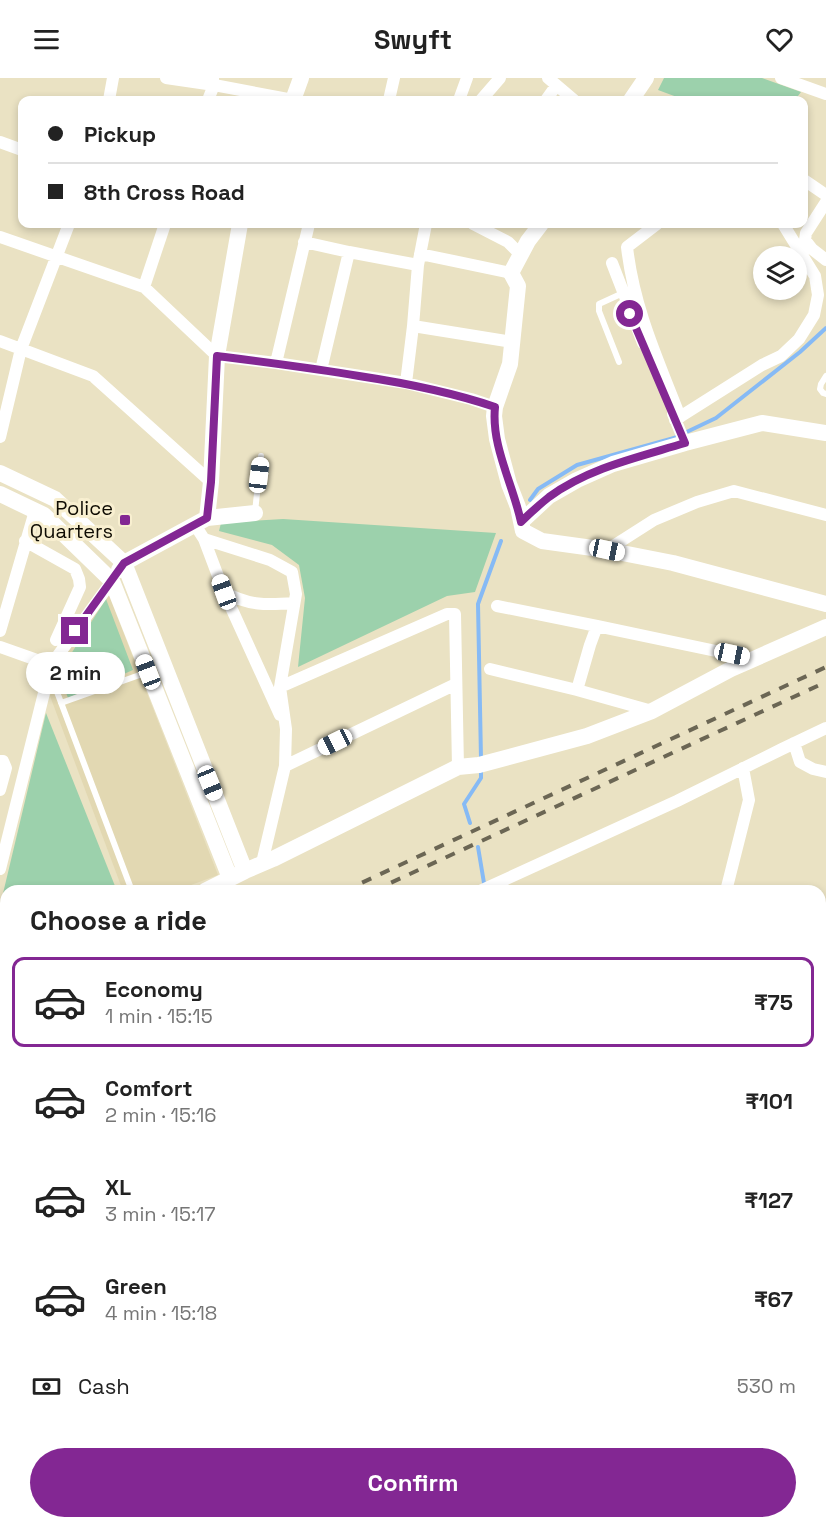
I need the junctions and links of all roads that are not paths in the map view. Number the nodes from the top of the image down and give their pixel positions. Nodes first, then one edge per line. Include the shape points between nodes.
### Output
1 (113, 78) edge
2 (166, 78) edge
3 (301, 78) edge
4 (394, 78) edge
5 (467, 78) edge
6 (500, 78) edge
7 (646, 78) edge
8 (781, 78) edge
9 (213, 82) edge
10 (552, 82) edge
11 (826, 94) edge
12 (110, 96) edge
13 (275, 96) edge
14 (294, 96) edge
15 (390, 96) edge
16 (460, 96) edge
17 (484, 96) edge
18 (569, 96) edge
19 (634, 96) edge
20 (0, 142) edge
21 (18, 149) edge
22 (808, 183) edge
23 (826, 195) edge
24 (826, 202) edge
25 (67, 228) edge
26 (164, 228) edge
27 (239, 228) edge
28 (308, 228) edge
29 (425, 228) edge
30 (481, 228) edge
31 (538, 228) edge
32 (652, 228) edge
33 (785, 228) edge
34 (0, 237) edge
35 (304, 242) junction
36 (348, 252) junction
37 (521, 255) junction
38 (56, 256) junction
39 (419, 259) junction
40 (826, 260) edge
41 (612, 263) dead end
42 (511, 273) junction
43 (144, 287) junction
44 (623, 293) junction
45 (635, 313) junction
46 (413, 326) junction
47 (0, 341) edge
48 (512, 342) junction
49 (21, 349) junction
50 (217, 356) junction
51 (619, 362) dead end
52 (276, 363) junction
53 (321, 370) junction
54 (826, 376) edge
55 (406, 383) junction
56 (826, 394) edge
57 (495, 407) junction
58 (678, 418) junction
59 (826, 433) edge
60 (0, 436) edge
61 (684, 439) junction
62 (261, 456) dead end
63 (0, 473) edge
64 (211, 482) junction
65 (0, 494) edge
66 (35, 511) junction
67 (255, 513) joint
68 (826, 515) edge
69 (521, 522) junction
70 (202, 527) junction
71 (26, 541) junction
72 (607, 550) junction
73 (124, 563) junction
74 (112, 580) junction
75 (224, 592) junction
76 (294, 603) junction
77 (826, 604) edge
78 (497, 606) dead end
79 (597, 626) junction
80 (826, 627) edge
81 (0, 631) edge
82 (56, 640) dead end
83 (0, 647) edge
84 (755, 659) junction
85 (50, 669) junction
86 (490, 669) dead end
87 (148, 672) junction
88 (456, 684) junction
89 (280, 687) junction
90 (578, 690) junction
91 (61, 703) junction
92 (652, 711) junction
93 (826, 728) edge
94 (286, 729) junction
95 (794, 743) junction
96 (0, 761) edge
97 (285, 766) junction
98 (458, 767) junction
99 (743, 768) junction
100 (826, 772) edge
101 (0, 790) edge
102 (262, 863) junction
103 (0, 869) edge
104 (238, 875) junction
105 (130, 885) edge
106 (217, 885) edge
107 (493, 885) edge
108 (728, 885) edge

1 - 12 street
2 - 9 street
3 - 14 street
4 - 15 street
5 - 16 street
6 - 17 street
7 - 19 street
8 - 11 street
9 - 13 street
10 - 18 street
20 - 21 street
22 - 23 street
24 - 40 street via 805,240
25 - 38 street
26 - 43 street
27 - 50 street
28 - 35 street
29 - 39 street
30 - 37 street via 508,242
31 - 37 street
32 - 45 street via 627,247
33 - 58 street via 815,276 818,295 814,315 781,356
34 - 38 street
35 - 36 street
35 - 52 street
36 - 39 street
36 - 53 street
37 - 42 street
38 - 43 street
38 - 49 street
39 - 42 street
39 - 46 street
41 - 44 street
42 - 48 street via 518,286
43 - 50 street
44 - 45 street
44 - 51 lane via 599,304
45 - 58 street
46 - 48 street
46 - 55 street
47 - 49 street
48 - 57 street via 510,364
49 - 60 street
49 - 64 street via 93,376
50 - 52 street
50 - 64 street
52 - 53 street
53 - 55 street
54 - 56 lane via 820,389
55 - 57 street
57 - 69 street via 497,439
58 - 61 street
59 - 61 street via 762,423
61 - 69 street via 577,480 549,496
62 - 67 lane
63 - 73 street via 55,499
64 - 70 street
65 - 66 street
66 - 71 street
66 - 74 street via 44,515
67 - 70 street
68 - 72 street via 734,491 654,520
69 - 72 street via 523,531 542,541
70 - 73 street
70 - 75 street
70 - 76 street via 292,572
71 - 81 street
71 - 82 street via 75,570 79,579 80,587
72 - 77 street via 673,563
73 - 74 street
73 - 104 street
74 - 85 street
74 - 87 street
75 - 76 street via 239,600
75 - 94 street
76 - 89 street
78 - 79 street
79 - 84 street
79 - 90 street
80 - 84 street
83 - 85 street
84 - 92 street
85 - 91 lane
85 - 103 street
86 - 90 street
87 - 91 lane
87 - 104 street
88 - 89 street via 455,614 447,614
88 - 97 street
88 - 98 street
89 - 94 street
90 - 92 street
91 - 105 lane
92 - 98 street via 587,736
93 - 95 street
94 - 97 street
95 - 99 street
95 - 100 street via 800,762
96 - 101 street via 6,768
97 - 102 street
98 - 102 street
99 - 107 street
99 - 108 street via 749,801
102 - 104 street
104 - 106 street

